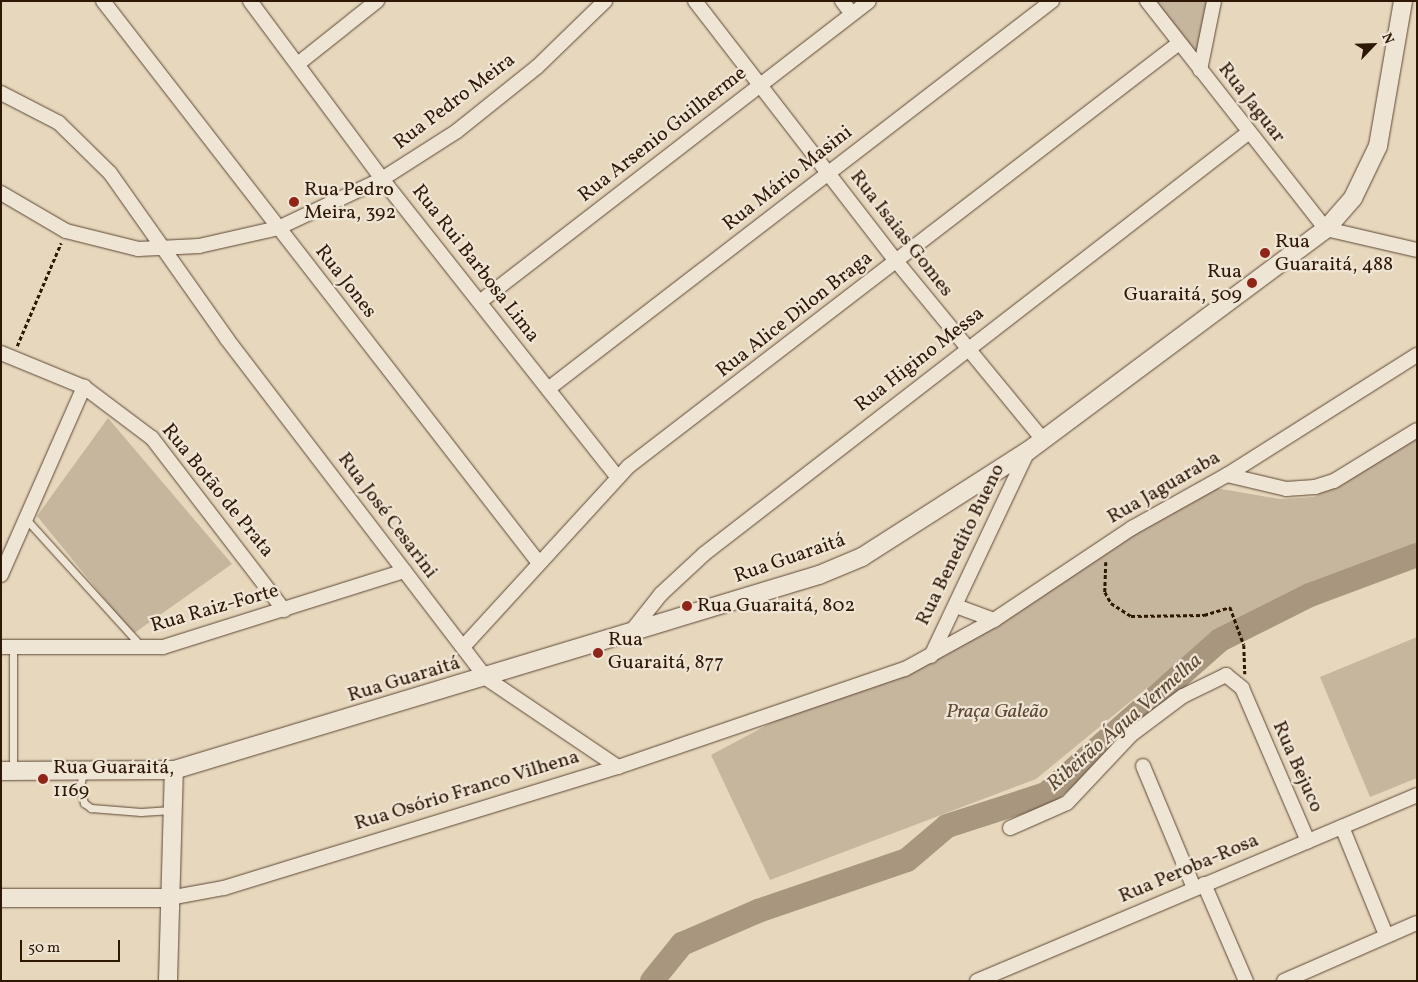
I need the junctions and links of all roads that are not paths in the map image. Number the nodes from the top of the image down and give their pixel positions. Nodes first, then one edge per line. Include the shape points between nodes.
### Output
1 (103, 1) edge
2 (250, 1) edge
3 (377, 1) edge
4 (605, 1) edge
5 (695, 1) edge
6 (842, 1) edge
7 (869, 1) edge
8 (1052, 1) edge
9 (1147, 1) edge
10 (1214, 1) edge
11 (1403, 1) edge
12 (852, 14) junction
13 (1179, 43) junction
14 (300, 63) junction
15 (1200, 70) junction
16 (760, 85) junction
17 (1, 93) edge
18 (1248, 133) junction
19 (828, 173) junction
20 (382, 179) junction
21 (1, 194) edge
22 (278, 228) junction
23 (1326, 229) junction
24 (163, 250) junction
25 (1417, 250) edge
26 (896, 262) junction
27 (481, 301) junction
28 (966, 349) junction
29 (7, 355) edge
30 (1417, 355) edge
31 (84, 387) junction
32 (548, 389) junction
33 (1417, 430) edge
34 (1043, 440) junction
35 (1028, 452) junction
36 (1227, 476) junction
37 (617, 478) junction
38 (25, 517) junction
39 (539, 563) junction
40 (404, 571) junction
41 (1, 575) edge
42 (956, 606) junction
43 (284, 610) junction
44 (994, 620) junction
45 (630, 633) junction
46 (7, 647) edge
47 (463, 647) junction
48 (146, 650) junction
49 (931, 656) junction
50 (486, 678) junction
51 (1143, 766) dead end
52 (618, 767) junction
53 (83, 770) junction
54 (174, 770) junction
55 (7, 771) edge
56 (1417, 795) edge
57 (172, 810) junction
58 (1342, 827) junction
59 (1010, 828) dead end
60 (1308, 841) junction
61 (1198, 886) junction
62 (1, 898) edge
63 (170, 898) junction
64 (1417, 923) edge
65 (1386, 935) junction
66 (168, 981) edge
67 (977, 981) edge
68 (1246, 981) edge
69 (1284, 981) edge

1 - 22 street, Rua Jones
2 - 14 street, Rua Rui Barbosa Lima
3 - 14 street
4 - 20 street, Rua Pedro Meira via 500,97
5 - 16 street, Rua Isaias Gomes
6 - 12 street
7 - 12 street, Rua Arsenio Guilherme
8 - 19 street, Rua Mário Masini
9 - 13 street, Rua Jaguar
10 - 15 street
11 - 23 street, Rua Guaraitá via 1378,146 1354,198
12 - 16 street, Rua Arsenio Guilherme
13 - 15 street, Rua Jaguar
13 - 26 street, Rua Alice Dilon Braga
14 - 20 street, Rua Rui Barbosa Lima
15 - 18 street, Rua Jaguar
16 - 19 street, Rua Isaias Gomes
16 - 27 street, Rua Arsenio Guilherme
17 - 24 street, Rua José Cesarini via 51,118 83,144 110,173
18 - 23 street, Rua Jaguar
18 - 28 street, Rua Higino Messa
19 - 26 street, Rua Isaias Gomes
19 - 32 street, Rua Mário Masini
20 - 22 street, Rua Pedro Meira
20 - 27 street, Rua Rui Barbosa Lima
21 - 24 street, Rua Pedro Meira via 66,231 103,242
22 - 24 street, Rua Pedro Meira
22 - 39 street, Rua Jones
23 - 25 street
23 - 34 street, Rua Guaraitá
24 - 40 street, Rua José Cesarini
26 - 28 street, Rua Isaias Gomes
26 - 37 street, Rua Alice Dilon Braga
27 - 32 street, Rua Rui Barbosa Lima
28 - 34 street, Rua Isaias Gomes
28 - 45 street, Rua Higino Messa via 698,559 650,606
29 - 31 street, Rua Botão de Prata
30 - 36 street, Rua Jaguaraba
31 - 38 street
31 - 43 street, Rua Botão de Prata via 152,438
32 - 37 street, Rua Rui Barbosa Lima
33 - 36 street via 1315,488 1286,489
34 - 35 street, Rua Guaraitá
35 - 42 street, Rua Benedito Bueno
35 - 45 street, Rua Guaraitá via 862,557 819,575
36 - 44 street, Rua Jaguaraba via 1109,544
37 - 39 street, Rua Alice Dilon Braga
38 - 41 street
38 - 48 lane
39 - 47 street, Rua Alice Dilon Braga
40 - 43 street, Rua Raiz-Forte
40 - 47 street, Rua José Cesarini
42 - 44 street
42 - 49 street, Rua Benedito Bueno
43 - 48 street, Rua Raiz-Forte
44 - 49 street, Rua Jaguaraba
45 - 50 street, Rua Guaraitá
46 - 48 street, Rua Raiz-Forte
46 - 55 lane
47 - 50 street, Rua José Cesarini
49 - 52 street, Rua Osório Franco Vilhena via 878,679
50 - 52 street, Rua José Cesarini
50 - 54 street, Rua Guaraitá
51 - 61 street
52 - 63 street, Rua Osório Franco Vilhena via 232,886
53 - 54 street, Rua Guaraitá
53 - 55 street, Rua Guaraitá
53 - 57 lane via 80,788 84,803 91,808 141,812
54 - 57 street
56 - 58 street, Rua Peroba-Rosa
57 - 63 street
58 - 60 street, Rua Peroba-Rosa
58 - 65 street
59 - 60 street, Rua Bejuco via 1067,803 1131,735 1183,696 1226,675 1242,688
60 - 61 street, Rua Peroba-Rosa
61 - 67 street, Rua Peroba-Rosa
61 - 68 street
62 - 63 street, Rua Osório Franco Vilhena
63 - 66 street
64 - 65 street
65 - 69 street

